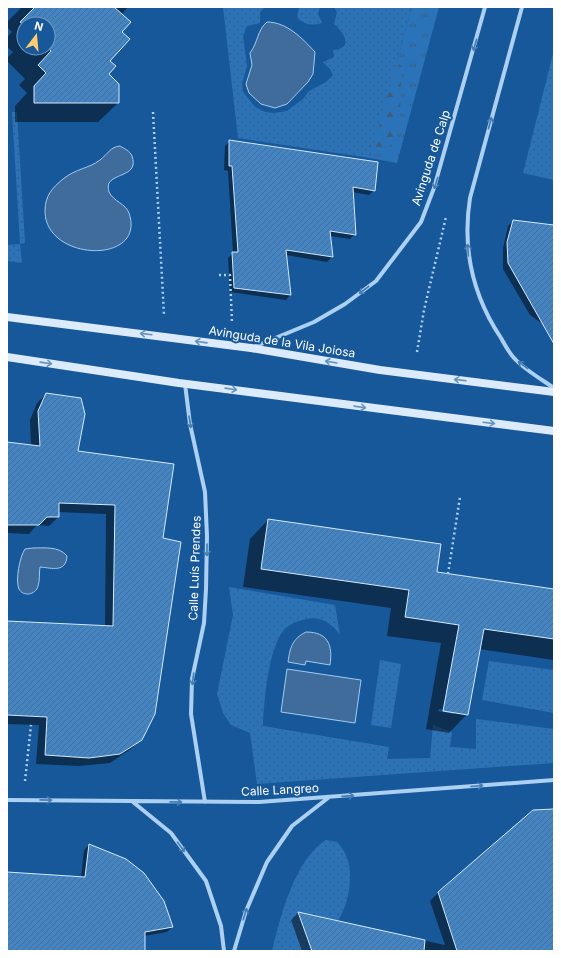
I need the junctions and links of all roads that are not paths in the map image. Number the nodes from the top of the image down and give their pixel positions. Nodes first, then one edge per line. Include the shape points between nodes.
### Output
1 (485, 7) edge
2 (522, 7) edge
3 (7, 317) edge
4 (251, 348) junction
5 (7, 357) edge
6 (185, 383) junction
7 (554, 388) edge
8 (554, 392) edge
9 (554, 431) edge
10 (554, 780) edge
11 (328, 798) junction
12 (7, 800) edge
13 (133, 801) junction
14 (205, 802) junction
15 (224, 951) edge
16 (234, 951) edge

1 -> 4 street, Avinguda de Calp via 434,188 421,222 376,281 345,304 314,322
7 -> 2 street via 514,359 488,319 477,291 468,255 466,221 470,198
4 -> 3 main road, Avinguda de la Vila Joiosa
8 -> 4 main road, Avinguda de la Vila Joiosa via 380,370
5 -> 6 main road
6 -> 9 main road
6 -> 14 street, Calle Luís Prendes via 190,424 206,492 204,623 192,679 192,714
11 -> 10 street, Calle Langreo
11 - 14 street, Calle Langreo
16 -> 11 street via 246,911 267,862 292,826
12 -> 13 street, Calle Langreo
13 -> 14 street, Calle Langreo
13 -> 15 street via 170,833 206,881 221,926

